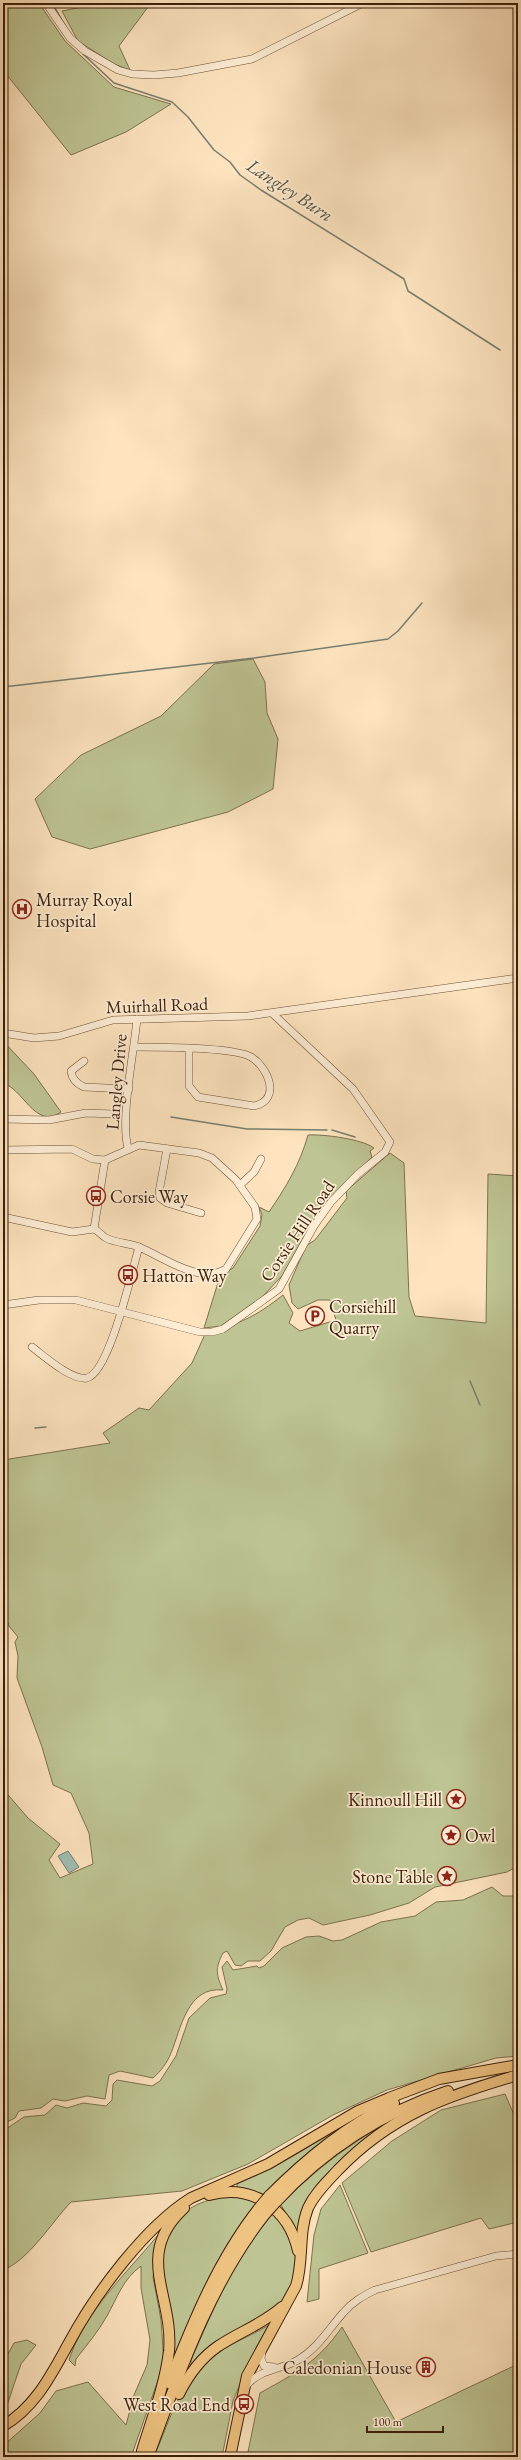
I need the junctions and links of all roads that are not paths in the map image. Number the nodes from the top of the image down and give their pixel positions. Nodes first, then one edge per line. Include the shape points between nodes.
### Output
1 (46, 3) edge
2 (362, 3) edge
3 (518, 978) edge
4 (273, 1014) junction
5 (137, 1019) junction
6 (3, 1033) edge
7 (134, 1047) junction
8 (189, 1049) junction
9 (84, 1061) dead end
10 (129, 1089) junction
11 (114, 1114) dead end
12 (3, 1119) edge
13 (128, 1148) junction
14 (167, 1149) junction
15 (3, 1150) edge
16 (261, 1159) dead end
17 (105, 1160) junction
18 (240, 1185) junction
19 (201, 1213) dead end
20 (3, 1217) edge
21 (94, 1229) junction
22 (139, 1247) junction
23 (3, 1305) edge
24 (122, 1311) junction
25 (32, 1347) dead end
26 (518, 2066) edge
27 (496, 2069) junction
28 (518, 2075) edge
29 (273, 2199) junction
30 (171, 2222) junction
31 (141, 2244) junction
32 (299, 2252) junction
33 (518, 2254) edge
34 (300, 2275) junction
35 (266, 2339) junction
36 (284, 2365) junction
37 (244, 2388) junction
38 (3, 2426) edge
39 (144, 2454) edge
40 (230, 2457) edge

1 - 2 street via 77,45 110,66 142,75 178,73 252,59
3 - 4 street, Muirhall Road
4 - 5 street, Muirhall Road via 222,1018
4 - 24 street, Corsie Hill Road via 353,1089 389,1139 388,1149 358,1174 331,1202 314,1226 279,1289 228,1326 212,1332 200,1332
5 - 6 street, Muirhall Road via 101,1022 58,1036 34,1038
5 - 7 street, Langley Drive
7 - 8 street
7 - 10 street, Langley Drive
8 - 8 street via 233,1051 251,1057 268,1077 269,1096 254,1106 198,1097 189,1086
9 - 10 street via 71,1071 78,1085
10 - 13 street, Langley Drive via 125,1129
11 - 12 street via 86,1113 49,1120
13 - 14 street via 142,1145
13 - 17 street
14 - 18 street via 209,1157
14 - 19 street via 160,1198 167,1203
15 - 17 street via 72,1149 93,1159
16 - 18 street via 254,1172
17 - 21 street
18 - 22 street via 255,1207 258,1219 231,1263 222,1272 204,1274 166,1262
20 - 21 street via 72,1232
21 - 22 street via 106,1238
22 - 24 street
23 - 24 street, Corsie Hill Road via 58,1299 76,1300
24 - 25 street via 100,1368 86,1378 67,1372
26 - 27 highway
27 - 29 highway via 424,2089 362,2119 327,2142
27 - 31 highway via 440,2079 358,2111 268,2164 191,2198 170,2212
28 - 29 highway via 460,2087 398,2110 337,2146
28 - 34 highway via 459,2093 416,2112 389,2127 358,2152 320,2190 308,2208 303,2228
29 - 39 highway, bridge via 228,2252 198,2312
30 - 31 highway via 153,2232
30 - 32 highway via 184,2208 200,2199 219,2193 245,2193 269,2204 283,2217 296,2238
30 - 39 highway via 160,2245 157,2265 168,2330 166,2371
31 - 38 highway via 102,2290 43,2388 24,2411
32 - 34 highway
32 - 39 highway via 294,2282 282,2307 267,2319 218,2347 195,2368
33 - 36 street via 496,2256 375,2290 356,2300 343,2312 317,2346 298,2360
34 - 35 highway
35 - 36 street via 262,2352 264,2366
35 - 37 highway via 253,2363
36 - 37 street via 259,2373
37 - 40 highway

